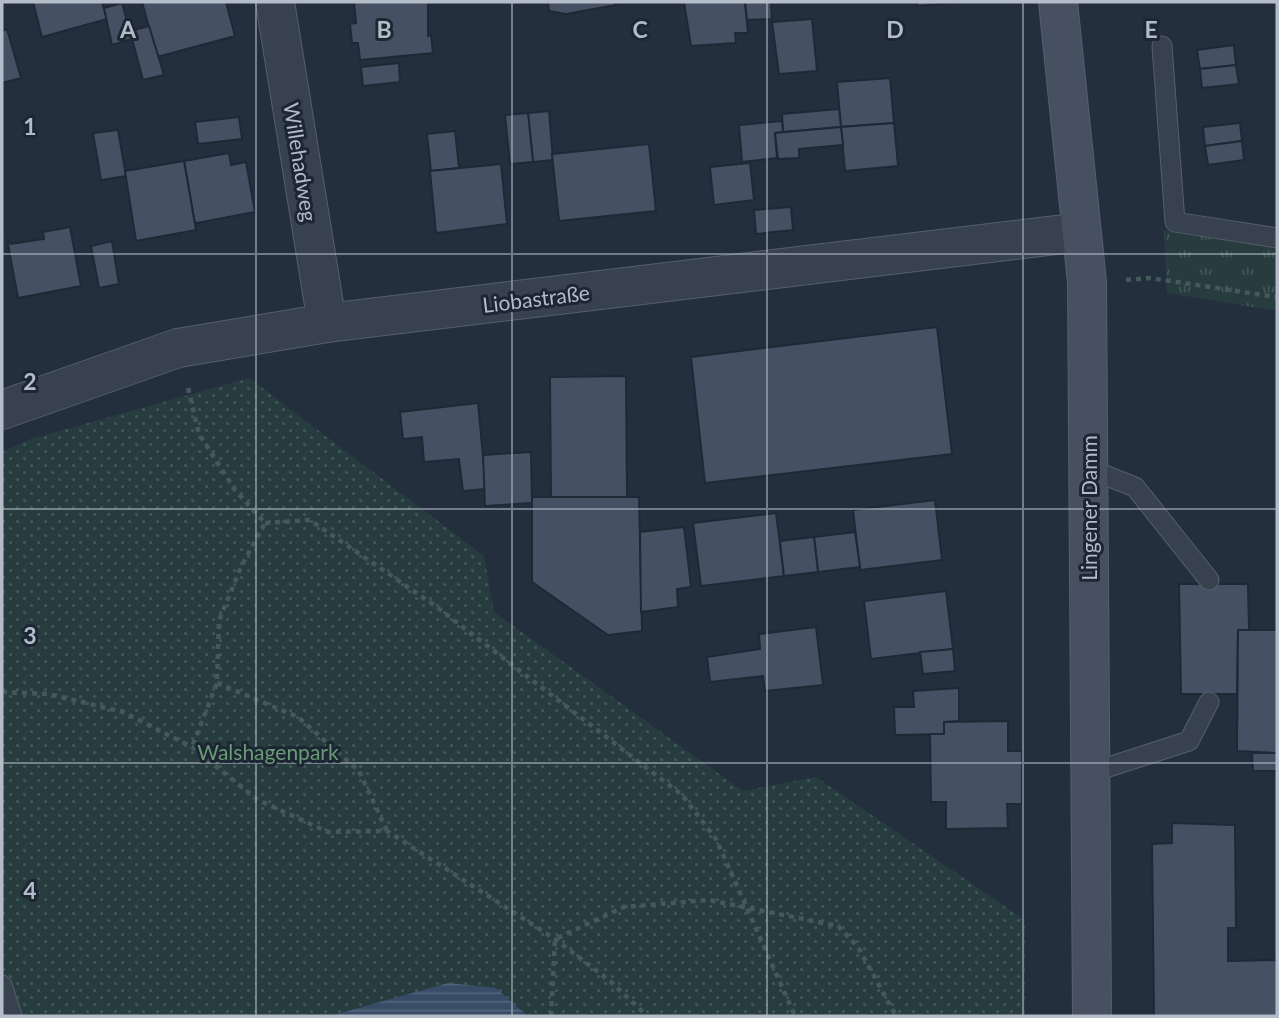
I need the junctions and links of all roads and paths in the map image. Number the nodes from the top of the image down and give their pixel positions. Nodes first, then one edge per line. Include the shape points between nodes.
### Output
1 (275, 2) edge
2 (1058, 2) edge
3 (1162, 46) dead end
4 (1081, 232) junction
5 (1277, 238) edge
6 (1087, 282) junction
7 (1277, 297) edge
8 (327, 323) junction
9 (178, 348) junction
10 (2, 410) edge
11 (1089, 469) junction
12 (265, 523) junction
13 (1209, 580) dead end
14 (218, 683) junction
15 (2, 692) edge
16 (1209, 702) dead end
17 (192, 747) junction
18 (1090, 773) junction
19 (387, 831) junction
20 (748, 908) junction
21 (555, 939) junction
22 (2, 985) edge
23 (12, 1016) edge
24 (551, 1016) edge
25 (647, 1016) edge
26 (795, 1016) edge
27 (896, 1016) edge
28 (1092, 1016) edge

1 - 8 street, Willehadweg
2 - 4 main road, Lingener Damm
3 - 5 lane via 1175,222
4 - 6 main road, Lingener Damm
4 - 8 street, Liobastraße
6 - 7 path via 1150,278
6 - 11 main road, Lingener Damm
8 - 9 street, Liobastraße
9 - 10 street, Liobastraße
9 - 12 path via 199,434 235,490
11 - 13 lane via 1135,487
11 - 18 main road, Lingener Damm
12 - 14 path via 219,620
12 - 20 path via 310,520 434,605 682,795 716,839
14 - 17 path
14 - 19 path via 298,717 359,771
15 - 17 path via 49,694 123,712
16 - 18 lane via 1189,741
17 - 19 path via 258,800 328,832
18 - 28 main road, Lingener Damm
19 - 21 path
20 - 21 path via 709,900 624,907
20 - 26 path
20 - 27 path via 838,926 858,947
21 - 24 path
21 - 25 path
22 - 23 lane

